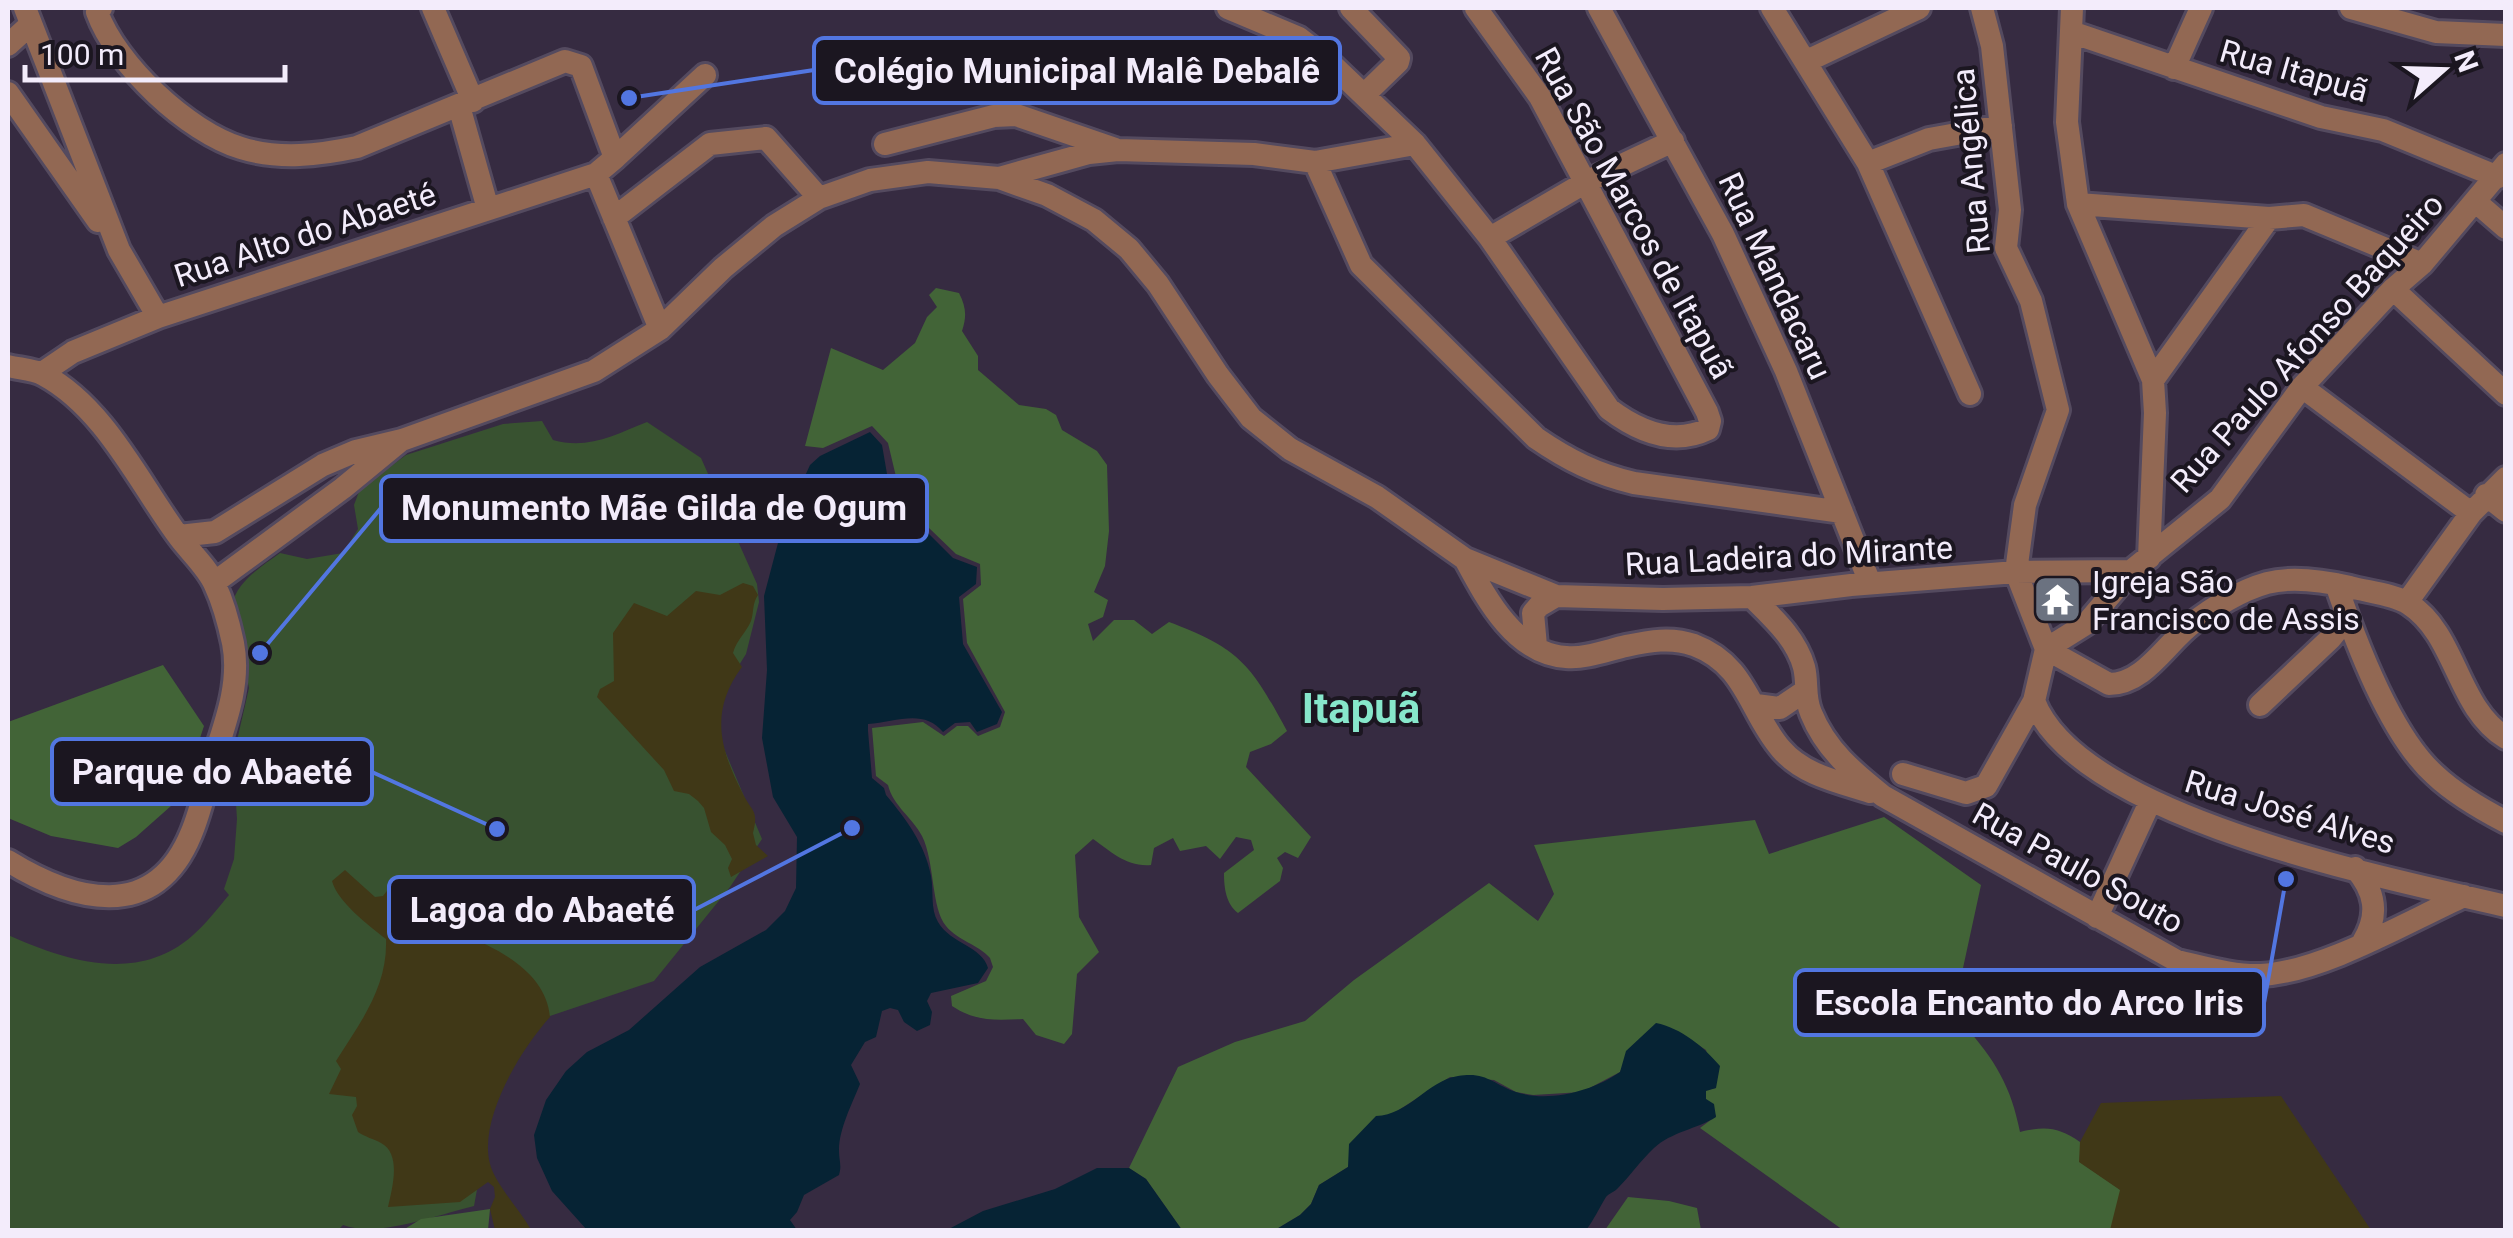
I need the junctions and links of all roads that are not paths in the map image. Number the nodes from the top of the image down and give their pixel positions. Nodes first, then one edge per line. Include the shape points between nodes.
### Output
1 (100, 8) edge
2 (433, 8) edge
3 (1228, 8) edge
4 (1351, 8) edge
5 (1476, 8) edge
6 (1599, 8) edge
7 (1772, 8) edge
8 (1919, 8) edge
9 (1982, 8) edge
10 (2072, 8) edge
11 (2201, 8) edge
12 (2351, 8) edge
13 (28, 16) edge
14 (2070, 32) junction
15 (2506, 34) edge
16 (8, 45) edge
17 (1807, 61) junction
18 (2174, 68) junction
19 (705, 75) dead end
20 (8, 93) edge
21 (1364, 95) junction
22 (466, 103) junction
23 (2001, 126) junction
24 (1673, 141) junction
25 (885, 144) dead end
26 (1415, 144) junction
27 (1118, 150) junction
28 (615, 158) junction
29 (1315, 162) junction
30 (1868, 163) junction
31 (2502, 170) edge
32 (596, 174) junction
33 (999, 178) junction
34 (1586, 182) junction
35 (819, 198) junction
36 (2476, 202) junction
37 (2078, 204) junction
38 (488, 209) junction
39 (614, 218) junction
40 (2269, 218) junction
41 (2506, 228) edge
42 (1490, 238) junction
43 (119, 250) junction
44 (2422, 264) junction
45 (2393, 289) junction
46 (158, 317) junction
47 (660, 329) junction
48 (8, 366) edge
49 (42, 373) junction
50 (2153, 380) junction
51 (2302, 388) junction
52 (1970, 394) dead end
53 (2506, 394) edge
54 (402, 440) junction
55 (323, 465) junction
56 (2506, 478) edge
57 (343, 488) junction
58 (2479, 504) junction
59 (2506, 511) edge
60 (1842, 512) junction
61 (178, 536) junction
62 (1465, 559) junction
63 (2140, 564) junction
64 (2016, 572) junction
65 (214, 582) junction
66 (1870, 583) junction
67 (2336, 584) junction
68 (1556, 596) junction
69 (1752, 596) junction
70 (2407, 602) junction
71 (2348, 618) junction
72 (1536, 646) junction
73 (2046, 650) junction
74 (1805, 691) junction
75 (2034, 700) junction
76 (1756, 705) junction
77 (2260, 705) dead end
78 (2506, 738) edge
79 (1902, 774) dead end
80 (1883, 796) junction
81 (2150, 802) junction
82 (2506, 822) edge
83 (8, 861) edge
84 (2355, 868) junction
85 (2464, 896) junction
86 (2506, 906) edge
87 (2098, 917) junction
88 (2364, 942) junction

1 - 22 street via 97,15 134,71 202,130 242,148 322,155
2 - 22 street
3 - 21 street via 1299,38
4 - 21 street via 1398,58
5 - 34 street, Rua São Marcos de Itapuã via 1540,97
6 - 24 street, Rua Mandacaru
7 - 17 street
8 - 17 street
9 - 23 street, Rua Angélica
10 - 14 street
11 - 18 street
12 - 15 street via 2436,32
13 - 16 street
13 - 43 street
14 - 18 street, Rua Itapuã
14 - 37 street via 2067,122
17 - 30 street
18 - 31 street, Rua Itapuã
19 - 28 street
20 - 43 street
21 - 26 street
22 - 28 street via 574,62 586,76
22 - 38 street
23 - 30 street via 1929,139
23 - 64 street, Rua Angélica via 2010,210 2006,248 2031,300 2058,410 2025,504
24 - 34 street
24 - 60 street, Rua Mandacaru via 1724,234
25 - 27 street via 1016,114
26 - 29 street
26 - 42 street
27 - 29 street
27 - 33 street
28 - 32 street
29 - 60 street via 1361,265 1558,453 1634,483
30 - 52 street
31 - 36 street, Rua Paulo Afonso Baqueiro
32 - 38 street, Rua Alto do Abaeté
32 - 39 street
33 - 35 street, Rua Ladeira do Mirante via 900,174
33 - 62 street, Rua Ladeira do Mirante via 1094,220 1158,284 1251,418
34 - 42 street
34 - 42 street, Rua São Marcos de Itapuã via 1710,426 1677,438 1609,409
35 - 39 street via 766,138 715,142
35 - 47 street, Rua Ladeira do Mirante via 723,268
36 - 41 street
36 - 44 street, Rua Paulo Afonso Baqueiro
37 - 40 street
37 - 50 street
38 - 46 street, Rua Alto do Abaeté
39 - 47 street
40 - 44 street via 2304,215
40 - 50 street
43 - 46 street
44 - 45 street, Rua Paulo Afonso Baqueiro
45 - 51 street, Rua Paulo Afonso Baqueiro
45 - 53 street
46 - 49 street, Rua Alto do Abaeté via 73,352
47 - 54 street, Rua Ladeira do Mirante via 594,371
48 - 49 street
49 - 61 street via 102,426
50 - 63 street
51 - 58 street
51 - 63 street, Rua Paulo Afonso Baqueiro via 2220,499
54 - 55 street, Rua Ladeira do Mirante
54 - 57 street, Rua Ladeira do Mirante
55 - 57 street
55 - 61 street, Rua Ladeira do Mirante via 228,525
56 - 58 street
57 - 65 street, Rua Ladeira do Mirante
58 - 59 street
58 - 70 street
60 - 66 street, Rua Mandacaru
61 - 65 street
62 - 68 street, Rua Ladeira do Mirante
62 - 72 street via 1485,598
63 - 64 street, Rua Ladeira do Mirante
63 - 73 street, Rua Paulo Afonso Baqueiro via 2086,624
64 - 66 street, Rua Ladeira do Mirante
64 - 73 street, Rua Angélica
65 - 83 street via 234,646 231,703 179,857 157,881 102,899 77,895
66 - 69 street, Rua Ladeira do Mirante
67 - 70 street
67 - 71 street
67 - 73 street via 2266,584 2191,624 2120,684
68 - 69 street, Rua Ladeira do Mirante
68 - 72 street via 1533,613
69 - 74 street, Rua Paulo Souto via 1797,650
70 - 78 street via 2430,622 2472,706
71 - 77 street
71 - 82 street via 2414,752 2450,787
72 - 76 street, Rua Paulo Souto via 1565,658 1657,640 1694,645 1728,667
73 - 75 street
74 - 76 street via 1780,708
74 - 80 street, Rua Paulo Souto via 1840,760
75 - 79 street via 1986,786 1966,793
75 - 81 street, Rua José Alves via 2061,741
76 - 80 street, Rua Paulo Souto via 1782,750 1800,764
80 - 87 street, Rua Paulo Souto
81 - 84 street, Rua José Alves via 2241,838
81 - 87 street
84 - 85 street, Rua José Alves
84 - 88 street via 2374,899
85 - 86 street, Rua José Alves
85 - 88 street, Rua Paulo Souto
87 - 88 street, Rua Paulo Souto via 2177,960 2225,972 2295,970

